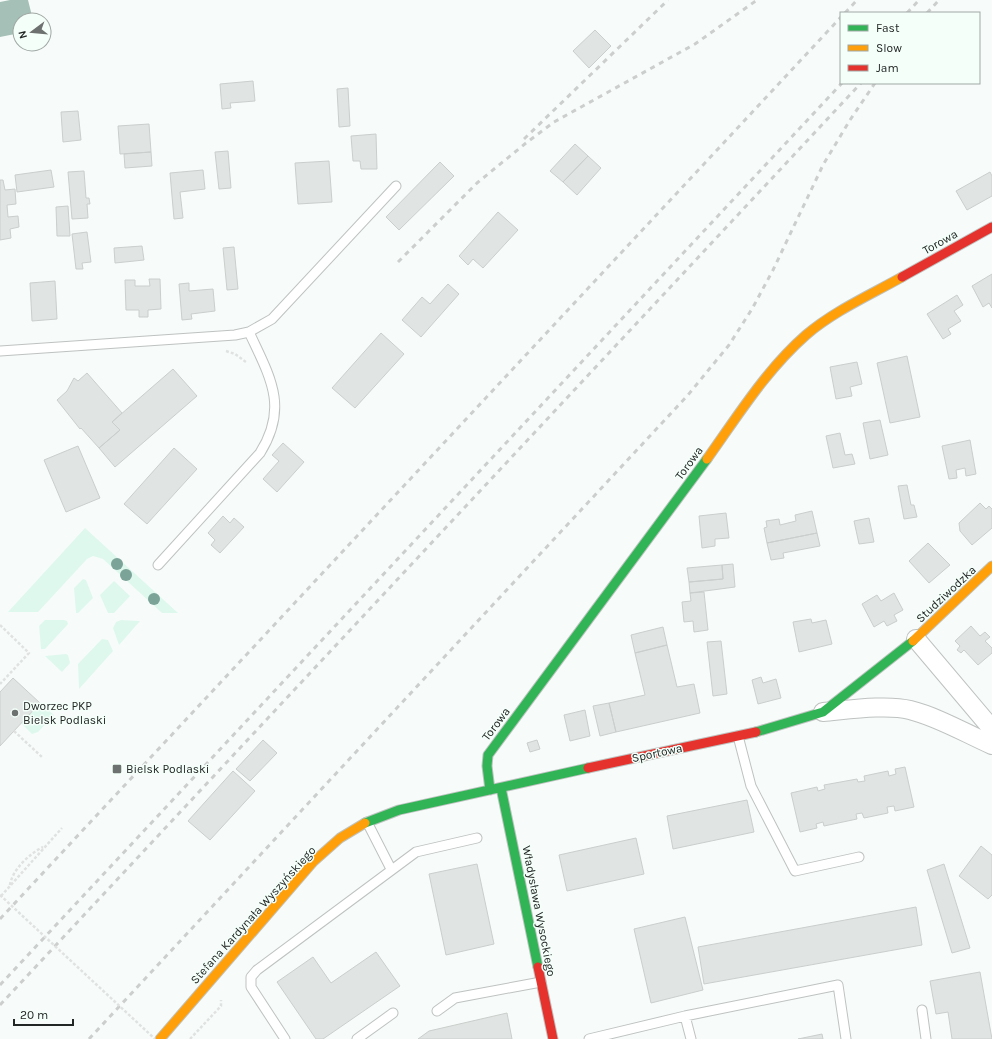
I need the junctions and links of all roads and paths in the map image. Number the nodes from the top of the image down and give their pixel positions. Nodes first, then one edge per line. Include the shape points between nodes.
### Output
1 (396, 186) dead end
2 (992, 227) edge
3 (249, 332) junction
4 (0, 350) edge
5 (158, 565) dead end
6 (992, 566) edge
7 (0, 625) edge
8 (916, 639) junction
9 (0, 684) edge
10 (823, 712) junction
11 (992, 729) edge
12 (14, 731) dead end
13 (738, 736) junction
14 (992, 745) edge
15 (43, 758) dead end
16 (501, 788) junction
17 (490, 790) junction
18 (367, 822) junction
19 (62, 828) dead end
20 (476, 838) dead end
21 (44, 847) junction
22 (859, 857) dead end
23 (392, 869) junction
24 (0, 896) edge
25 (541, 982) junction
26 (922, 1010) dead end
27 (437, 1011) dead end
28 (393, 1013) dead end
29 (214, 1014) dead end
30 (685, 1016) junction
31 (155, 1039) edge
32 (160, 1039) edge
33 (190, 1039) edge
34 (286, 1039) edge
35 (357, 1039) edge
36 (552, 1039) edge
37 (589, 1039) edge
38 (691, 1039) edge
39 (846, 1039) edge
40 (926, 1039) edge

1 - 3 lane via 272,319
2 - 17 street, Torowa via 842,310 806,335 769,374 488,755
3 - 4 lane
3 - 5 lane via 275,398 275,419 269,440
6 - 8 street, Studziwodzka
7 - 9 path via 29,653
8 - 10 street, Sportowa
8 - 11 street
10 - 13 street, Sportowa
10 - 14 street, Sportowa via 877,708 909,710
12 - 15 path
13 - 16 street, Sportowa
13 - 22 lane via 751,786 795,871
16 - 17 street, Sportowa
16 - 25 street, Władysława Wysockiego
17 - 18 street, Stefana Kardynała Wyszyńskiego via 399,810
18 - 23 lane
18 - 32 street, Stefana Kardynała Wyszyńskiego via 340,838 313,862
19 - 21 path
20 - 23 lane via 416,852
21 - 24 path
21 - 24 path via 35,850 11,876 10,885
23 - 34 lane via 251,977 251,987
24 - 31 path, bridge
25 - 27 lane via 455,998
25 - 36 street, Władysława Wysockiego
26 - 40 lane
28 - 35 lane
29 - 33 path
30 - 37 lane
30 - 38 lane
30 - 39 lane via 838,984

